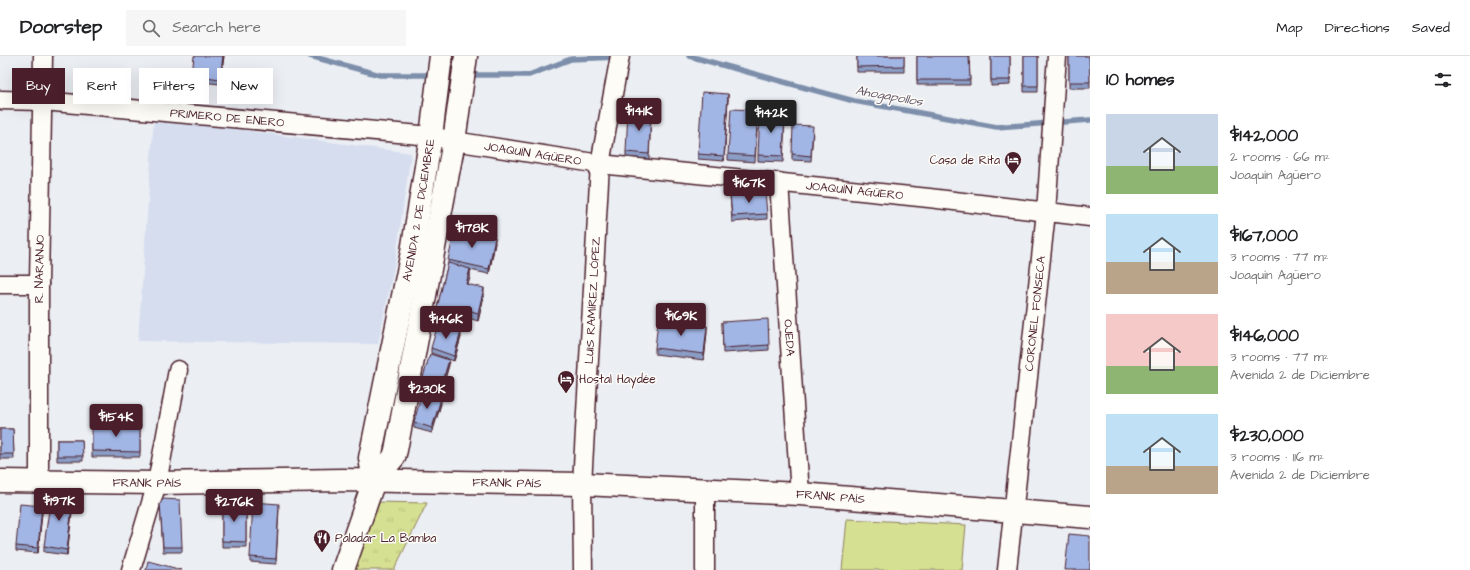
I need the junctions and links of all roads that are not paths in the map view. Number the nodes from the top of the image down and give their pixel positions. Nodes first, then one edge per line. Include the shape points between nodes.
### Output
1 (43, 56) edge
2 (442, 56) edge
3 (466, 56) edge
4 (1057, 56) edge
5 (619, 61) edge
6 (43, 68) edge
7 (0, 100) edge
8 (12, 100) edge
9 (65, 103) edge
10 (43, 104) edge
11 (432, 130) junction
12 (455, 134) junction
13 (600, 164) junction
14 (779, 182) junction
15 (1046, 212) junction
16 (1090, 217) edge
17 (0, 284) edge
18 (39, 284) junction
19 (178, 370) dead end
20 (394, 457) junction
21 (370, 458) junction
22 (342, 480) junction
23 (0, 481) edge
24 (374, 481) junction
25 (405, 481) junction
26 (39, 482) junction
27 (157, 483) junction
28 (582, 484) junction
29 (705, 489) junction
30 (800, 494) junction
31 (1013, 511) junction
32 (1090, 517) edge
33 (131, 570) edge
34 (343, 570) edge
35 (583, 570) edge
36 (705, 570) edge
37 (1007, 570) edge

1 - 6 street, R. NARANJO
2 - 11 main road, AVENIDA 2 DE DICIEMBRE
3 - 12 main road, AVENIDA 2 DE DICIEMBRE
4 - 15 street, CORONEL FONSECA
5 - 13 street, LUIS RAMÍREZ LÓPEZ
7 - 8 street, PRIMERO DE ENERO
9 - 11 street, PRIMERO DE ENERO
10 - 18 street, R. NARANJO
11 - 12 street, PRIMERO DE ENERO
11 - 21 main road, AVENIDA 2 DE DICIEMBRE via 412,252
12 - 13 street, JOAQUÍN AGÜERO
12 - 20 main road, AVENIDA 2 DE DICIEMBRE
13 - 14 street, JOAQUÍN AGÜERO
13 - 28 street, LUIS RAMÍREZ LÓPEZ
14 - 15 street, JOAQUÍN AGÜERO
14 - 30 street, OJEDA
15 - 16 street, JOAQUÍN AGÜERO
15 - 31 street, CORONEL FONSECA
17 - 18 street
18 - 26 street, R. NARANJO
19 - 27 street
20 - 24 main road, AVENIDA 2 DE DICIEMBRE
20 - 25 main road
21 - 22 main road via 361,472
21 - 24 main road, AVENIDA 2 DE DICIEMBRE
22 - 24 main road, FRANK PAÍS
22 - 27 main road, FRANK PAÍS
23 - 26 main road, FRANK PAÍS
24 - 25 main road, FRANK PAÍS
24 - 34 main road, AVENIDA 2 DE DICIEMBRE
25 - 28 main road, FRANK PAÍS
26 - 27 main road, FRANK PAÍS
27 - 33 street
28 - 29 main road, FRANK PAÍS
28 - 35 street, LUIS RAMÍREZ LÓPEZ
29 - 30 main road, FRANK PAÍS
29 - 36 street
30 - 31 main road, FRANK PAÍS
31 - 32 main road, FRANK PAÍS
31 - 37 street, CORONEL FONSECA

